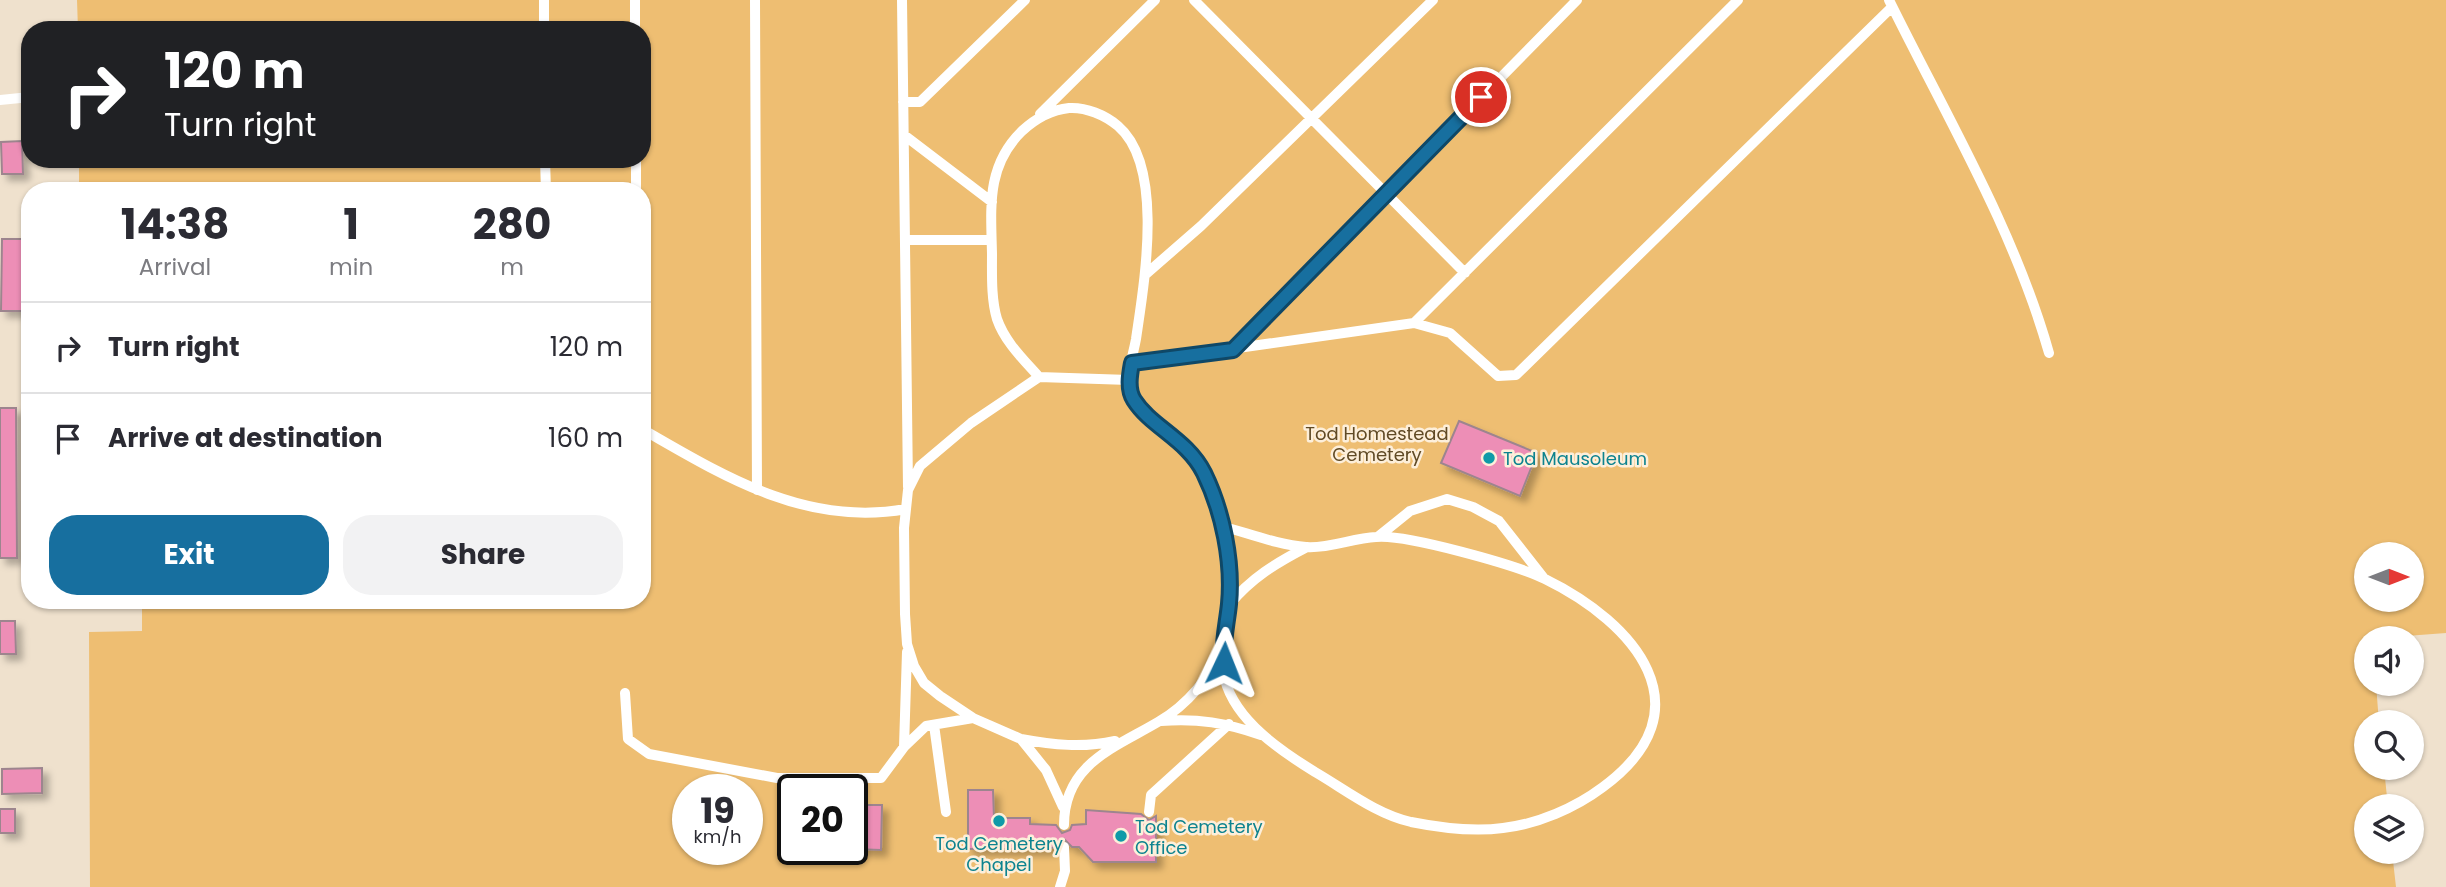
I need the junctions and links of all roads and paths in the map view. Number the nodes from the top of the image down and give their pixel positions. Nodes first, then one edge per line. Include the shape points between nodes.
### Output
1 (544, 0) edge
2 (635, 0) edge
3 (755, 0) edge
4 (902, 0) edge
5 (1025, 0) edge
6 (1155, 0) edge
7 (1195, 0) edge
8 (1433, 0) edge
9 (1577, 0) edge
10 (1738, 0) edge
11 (1891, 3) edge
12 (544, 21) edge
13 (635, 21) edge
14 (21, 98) edge
15 (0, 100) edge
16 (903, 102) junction
17 (1311, 119) junction
18 (1033, 121) junction
19 (904, 135) junction
20 (1385, 195) junction
21 (992, 202) junction
22 (905, 240) junction
23 (991, 240) junction
24 (1465, 273) junction
25 (1146, 274) junction
26 (1414, 323) junction
27 (1233, 350) junction
28 (2049, 353) dead end
29 (1132, 363) junction
30 (1039, 377) junction
31 (1129, 380) junction
32 (651, 434) edge
33 (757, 490) junction
34 (908, 490) junction
35 (906, 509) junction
36 (1221, 526) junction
37 (1379, 536) junction
38 (1307, 547) junction
39 (1545, 579) junction
40 (1229, 605) junction
41 (907, 644) junction
42 (1222, 646) junction
43 (625, 693) dead end
44 (973, 718) junction
45 (1160, 721) junction
46 (1229, 723) junction
47 (934, 725) junction
48 (1264, 736) junction
49 (1126, 738) junction
50 (1021, 739) junction
51 (904, 747) junction
52 (1063, 807) junction
53 (946, 812) dead end
54 (1149, 812) dead end
55 (1064, 825) dead end
56 (1064, 847) dead end
57 (1065, 871) junction
58 (1060, 887) edge
59 (1070, 887) edge

1 - 12 lane
2 - 13 lane
3 - 33 lane
4 - 16 lane
5 - 16 lane via 920,102
6 - 18 lane
7 - 17 lane
8 - 17 lane
9 - 20 lane
10 - 24 lane
11 - 26 lane via 1516,375 1497,376 1450,333
11 - 28 lane via 2005,233 2034,298
14 - 15 lane
16 - 19 lane
17 - 20 lane
17 - 25 lane
18 - 21 lane via 1000,156
18 - 25 lane via 1048,112 1088,110 1110,119 1128,135 1143,175
19 - 21 lane
19 - 22 lane
20 - 24 lane
20 - 27 lane
21 - 23 lane
22 - 23 lane
22 - 34 lane
23 - 30 lane via 997,318 1010,344
24 - 26 lane
25 - 29 lane
26 - 27 lane
27 - 29 lane
29 - 31 lane
30 - 31 lane
30 - 34 lane via 971,423 920,466
31 - 36 lane via 1133,398 1183,443 1203,472
32 - 33 lane
33 - 35 lane via 837,512 874,515
34 - 35 lane
35 - 41 lane
36 - 38 lane
36 - 40 lane via 1230,573
37 - 38 lane
37 - 39 lane via 1509,565
37 - 39 lane via 1410,511 1447,499 1499,520
38 - 40 lane via 1245,585
39 - 48 lane via 1597,609 1630,639 1648,671 1656,703 1650,734 1639,757 1591,796 1561,811 1505,828 1473,830 1409,821 1378,810
40 - 42 lane
41 - 44 lane via 924,683
41 - 51 lane
42 - 45 lane via 1207,676 1185,702
42 - 48 lane via 1225,680 1238,706
43 - 51 lane via 628,739 649,754 777,778 881,778
44 - 47 lane
44 - 50 lane
45 - 46 lane
45 - 49 lane
46 - 48 lane
46 - 54 lane via 1151,795
47 - 51 lane via 926,726
47 - 53 lane
49 - 50 lane via 1084,746
49 - 52 lane via 1083,770
50 - 52 lane via 1046,770
52 - 55 lane
56 - 57 lane
57 - 58 lane
57 - 59 lane

